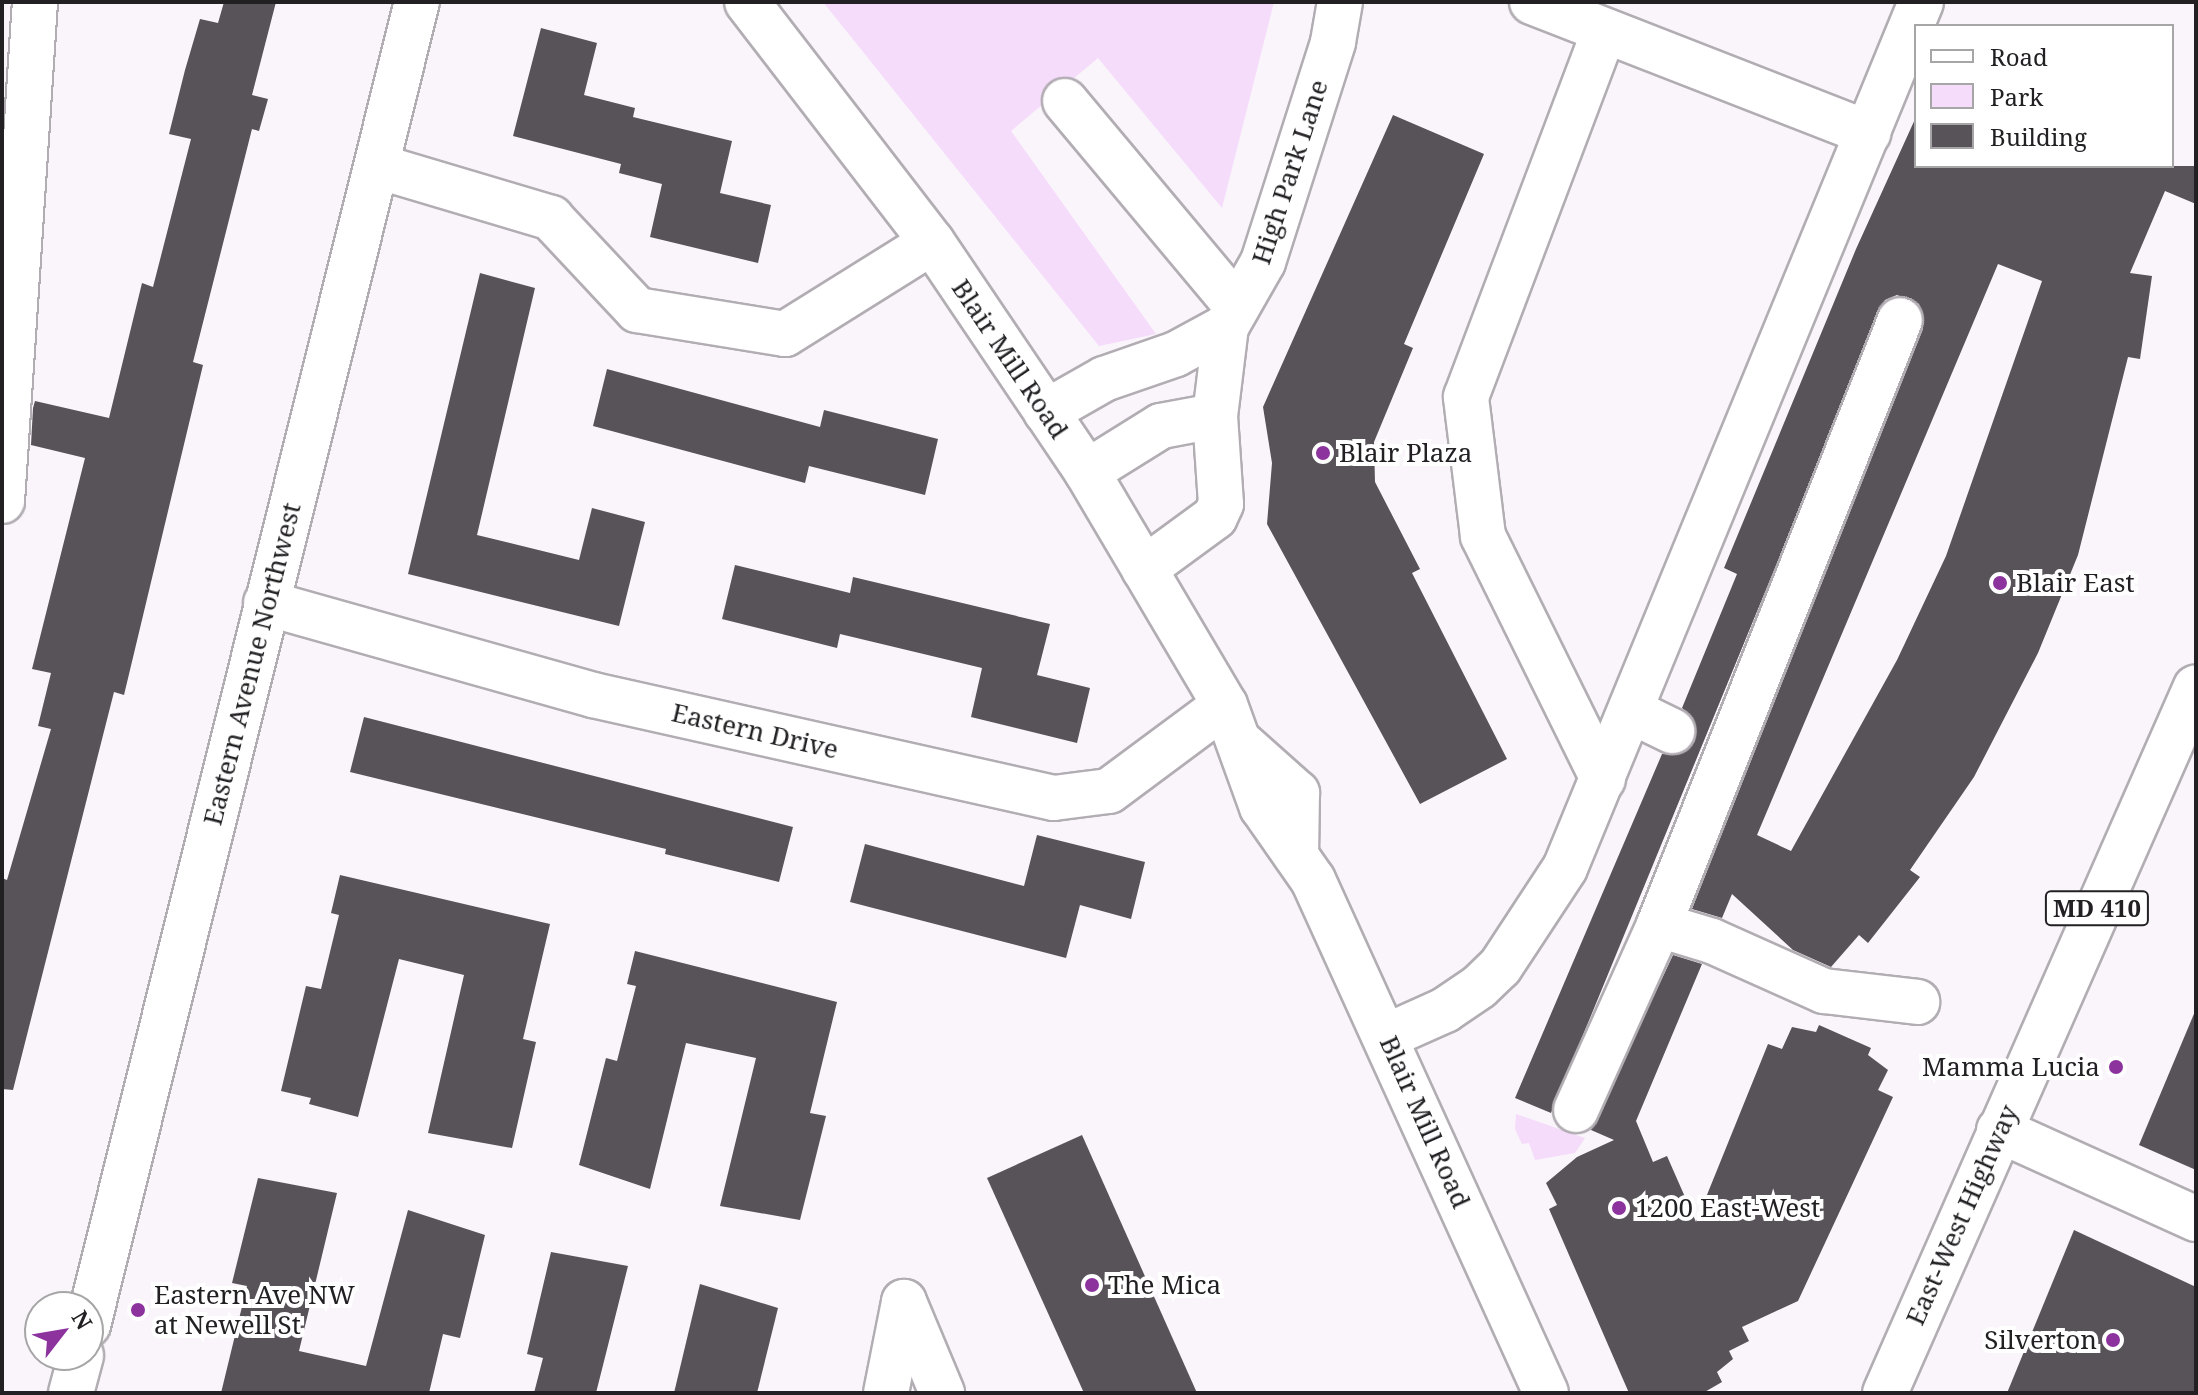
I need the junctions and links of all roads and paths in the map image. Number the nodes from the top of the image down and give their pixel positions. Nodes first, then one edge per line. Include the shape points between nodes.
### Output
1 (35, 2) edge
2 (417, 2) edge
3 (747, 2) edge
4 (1340, 2) edge
5 (1532, 2) edge
6 (1921, 2) edge
7 (1604, 31) junction
8 (1065, 101) dead end
9 (1868, 133) junction
10 (377, 166) junction
11 (932, 242) junction
12 (1232, 317) junction
13 (1900, 320) dead end
14 (1046, 412) junction
15 (1215, 416) junction
16 (1087, 472) junction
17 (2, 501) edge
18 (1144, 569) junction
19 (266, 603) junction
20 (2196, 687) edge
21 (1631, 711) junction
22 (1231, 722) junction
23 (1672, 731) dead end
24 (1603, 779) junction
25 (1659, 925) junction
26 (1917, 1002) dead end
27 (1387, 1036) junction
28 (1576, 1110) dead end
29 (1999, 1130) junction
30 (2196, 1219) edge
31 (96, 1291) edge
32 (77, 1371) edge
33 (71, 1393) edge
34 (886, 1393) edge
35 (942, 1393) edge
36 (1546, 1393) edge
37 (1885, 1393) edge

1 - 17 street
2 - 10 street, Eastern Avenue Northwest
3 - 11 street, Blair Mill Road
4 - 12 street, High Park Lane via 1333,42 1263,262
5 - 7 street
6 - 9 street
7 - 9 street
7 - 24 street via 1466,397 1483,536
8 - 12 street
9 - 21 street
10 - 11 street via 551,218 637,310 785,334
10 - 19 street, Eastern Avenue Northwest
11 - 14 street, Blair Mill Road
12 - 14 street via 1176,354 1137,363
12 - 15 street
13 - 25 street
14 - 16 street, Blair Mill Road
15 - 16 street via 1161,426
15 - 18 street via 1221,504 1215,517
16 - 18 street, Blair Mill Road
18 - 22 street, Blair Mill Road
19 - 22 street, Eastern Drive via 593,695 1054,798 1109,791
19 - 31 street, Eastern Avenue Northwest
20 - 29 street, East-West Highway / MD 410
21 - 23 street
21 - 24 street
22 - 27 street, Blair Mill Road via 1297,793 1296,855
24 - 27 street via 1565,868 1500,967 1462,1000
25 - 26 street via 1824,991
25 - 28 street
27 - 36 street, Blair Mill Road
29 - 30 street
29 - 37 street, East-West Highway / MD 410
32 - 33 street
34 - 35 street via 904,1302

